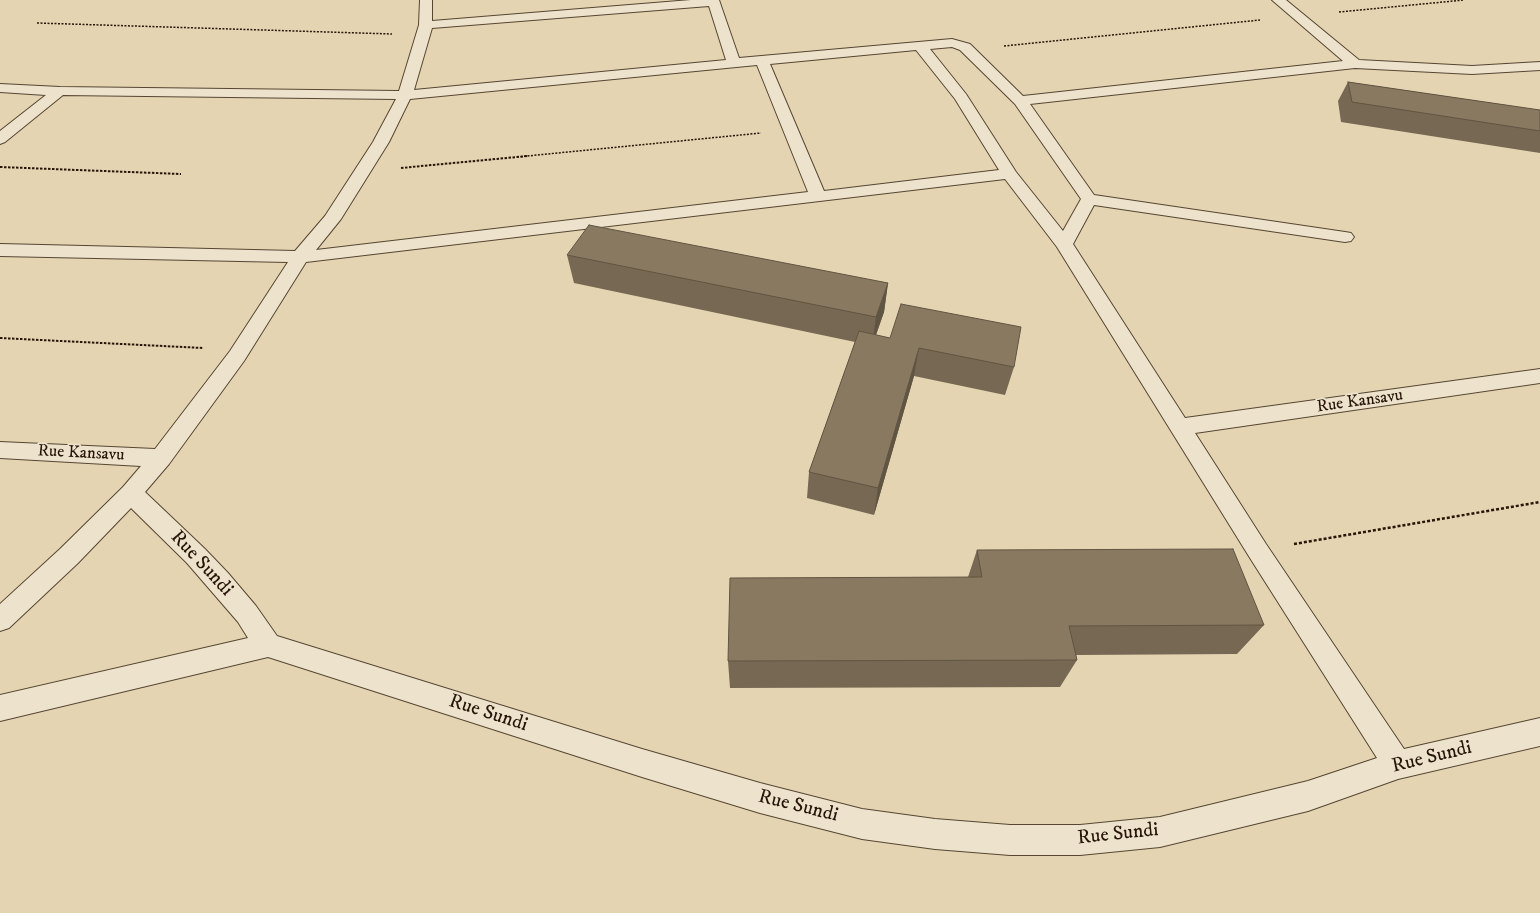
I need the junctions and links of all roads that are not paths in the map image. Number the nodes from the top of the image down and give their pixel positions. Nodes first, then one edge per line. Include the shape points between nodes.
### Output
1 (426, 0) edge
2 (1278, 0) edge
3 (713, 1) edge
4 (424, 30) junction
5 (920, 46) junction
6 (762, 60) junction
7 (734, 63) junction
8 (1355, 64) junction
9 (1540, 66) edge
10 (0, 88) edge
11 (60, 91) junction
12 (405, 95) junction
13 (1020, 101) junction
14 (0, 139) edge
15 (1009, 174) junction
16 (818, 197) junction
17 (1089, 199) junction
18 (1345, 237) dead end
19 (1064, 244) junction
20 (0, 250) edge
21 (300, 257) junction
22 (1540, 376) edge
23 (1180, 427) junction
24 (0, 450) edge
25 (161, 458) junction
26 (132, 493) junction
27 (0, 620) edge
28 (268, 645) junction
29 (0, 708) edge
30 (1540, 732) edge
31 (1398, 764) junction

1 - 4 street
2 - 8 street
3 - 4 street
3 - 7 street
4 - 12 street
5 - 6 street
5 - 13 street via 952,43 968,49
5 - 15 street via 961,97
6 - 7 street
6 - 16 street
7 - 12 street
8 - 9 street via 1472,70
8 - 13 street
10 - 11 street
11 - 12 street
11 - 14 street
12 - 21 street via 363,172 332,219
13 - 17 street
15 - 16 street
15 - 19 street
16 - 21 street
17 - 18 street
17 - 19 street
19 - 23 street
20 - 21 street
21 - 25 street via 241,350
22 - 23 street, Rue Kansavu
23 - 31 street
24 - 25 street, Rue Kansavu
25 - 26 street
26 - 27 street
26 - 28 street, Rue Sundi via 219,581 247,614
28 - 29 street
28 - 31 street, Rue Sundi via 760,798 862,824 936,834 1010,840 1080,840 1160,832 1308,796
30 - 31 street, Rue Sundi

